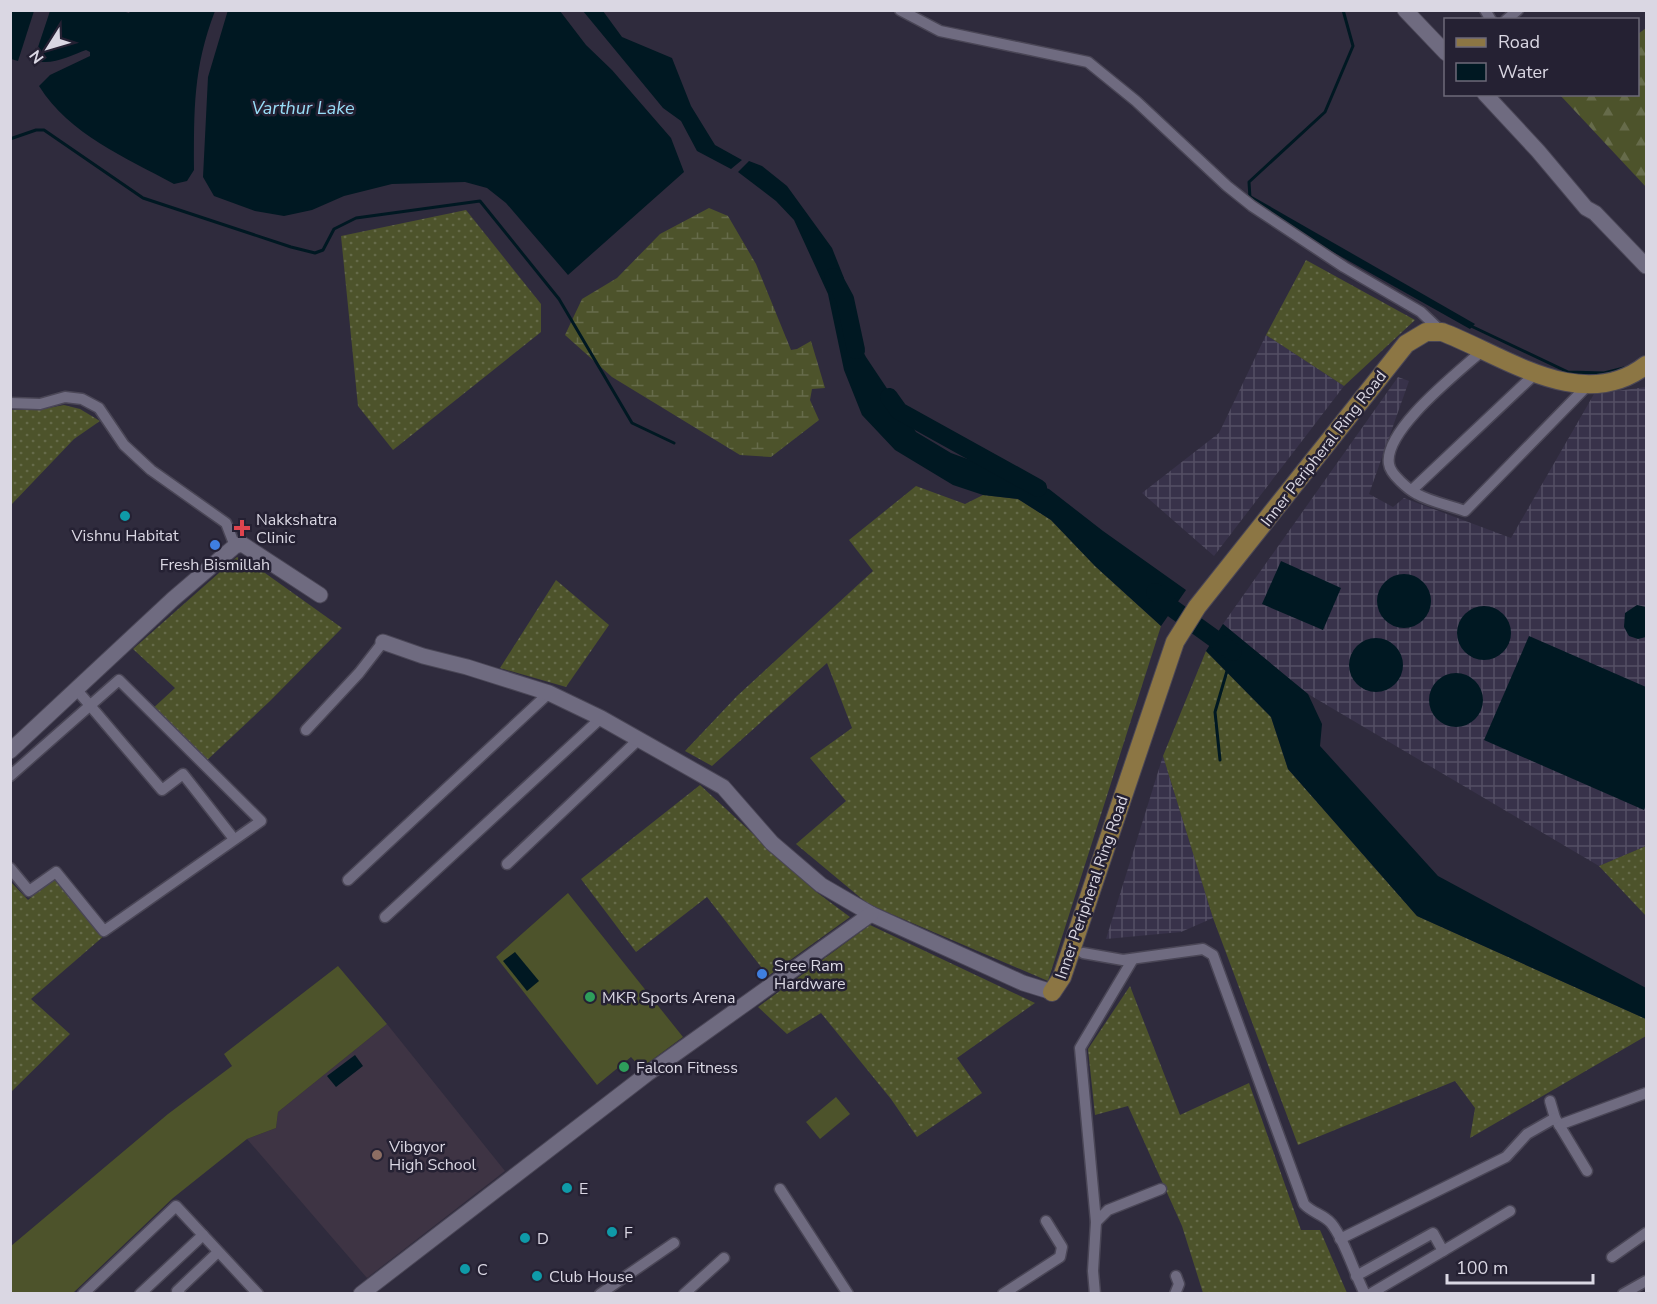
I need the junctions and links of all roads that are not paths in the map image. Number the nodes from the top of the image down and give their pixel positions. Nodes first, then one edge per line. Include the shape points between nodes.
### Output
1 (900, 10) edge
2 (1405, 10) edge
3 (1444, 49) edge
4 (1487, 96) edge
5 (1586, 208) junction
6 (1647, 266) edge
7 (1647, 279) edge
8 (1449, 335) junction
9 (1484, 349) junction
10 (1643, 370) edge
11 (1535, 374) junction
12 (1589, 384) junction
13 (10, 403) edge
14 (1412, 490) junction
15 (235, 546) junction
16 (320, 595) dead end
17 (383, 642) joint
18 (1180, 646) junction
19 (76, 689) junction
20 (549, 693) junction
21 (91, 706) junction
22 (601, 718) junction
23 (306, 730) dead end
24 (638, 740) junction
25 (12, 749) edge
26 (27, 763) junction
27 (10, 776) edge
28 (234, 839) junction
29 (507, 864) dead end
30 (10, 868) edge
31 (348, 880) dead end
32 (871, 914) junction
33 (385, 917) dead end
34 (1083, 953) junction
35 (1128, 960) junction
36 (1062, 983) junction
37 (1647, 1093) edge
38 (1550, 1101) dead end
39 (1557, 1122) junction
40 (1587, 1171) dead end
41 (780, 1189) dead end
42 (1161, 1189) dead end
43 (1510, 1211) dead end
44 (1046, 1221) dead end
45 (1096, 1222) junction
46 (186, 1225) dead end
47 (1647, 1233) edge
48 (200, 1237) junction
49 (1340, 1239) junction
50 (674, 1243) dead end
51 (1443, 1251) junction
52 (218, 1252) junction
53 (1612, 1257) dead end
54 (724, 1258) dead end
55 (1176, 1276) dead end
56 (1356, 1276) junction
57 (1647, 1281) edge
58 (83, 1293) edge
59 (140, 1293) edge
60 (180, 1293) edge
61 (258, 1293) edge
62 (362, 1293) edge
63 (600, 1293) edge
64 (684, 1293) edge
65 (848, 1293) edge
66 (1003, 1293) edge
67 (1095, 1293) edge
68 (1175, 1293) edge
69 (1365, 1293) edge
70 (1370, 1293) edge
71 (1623, 1293) edge

1 - 8 street via 940,31 1088,62 1252,206 1334,261 1421,312
2 - 3 street
4 - 5 street
5 - 6 street
5 - 7 street via 1589,219
8 - 9 main road
8 - 18 main road, Inner Peripheral Ring Road via 1417,349 1404,362 1201,610
9 - 11 main road
9 - 14 street via 1407,420 1397,435 1389,464
10 - 12 main road
11 - 12 main road
11 - 14 street
12 - 14 street via 1465,511
13 - 15 street via 40,404 66,397 82,399 99,408 124,445 151,470 226,523
15 - 16 street via 242,544
15 - 19 street
17 - 20 street
17 - 23 street
18 - 34 main road, Inner Peripheral Ring Road
18 - 36 main road, Inner Peripheral Ring Road
19 - 21 street
19 - 25 street
20 - 22 street
20 - 31 street
21 - 26 street
21 - 28 street via 162,790 183,774
21 - 28 street via 119,680 261,821
22 - 24 street
22 - 33 street
24 - 29 street
24 - 32 street via 723,787 788,857 821,885
25 - 26 street
26 - 27 street
28 - 30 street via 104,931 56,872 29,891
32 - 36 street via 1023,983
32 - 62 street via 648,1074
34 - 35 street
34 - 36 main road, Inner Peripheral Ring Road
35 - 45 street via 1080,1048
35 - 49 street via 1203,949 1213,954 1304,1204 1325,1216
37 - 39 street
38 - 39 street
39 - 40 street
39 - 49 street via 1527,1134 1506,1156
41 - 65 street
42 - 45 street via 1108,1210
43 - 51 street
44 - 66 street via 1062,1247 1060,1257
45 - 67 street
46 - 48 street
47 - 53 street
48 - 52 street
48 - 58 street via 176,1206
48 - 59 street
49 - 56 street
50 - 63 street
51 - 56 street via 1433,1233
51 - 70 street
52 - 60 street via 177,1290
52 - 61 street
54 - 64 street
55 - 68 street via 1179,1284
56 - 69 street
57 - 71 street

